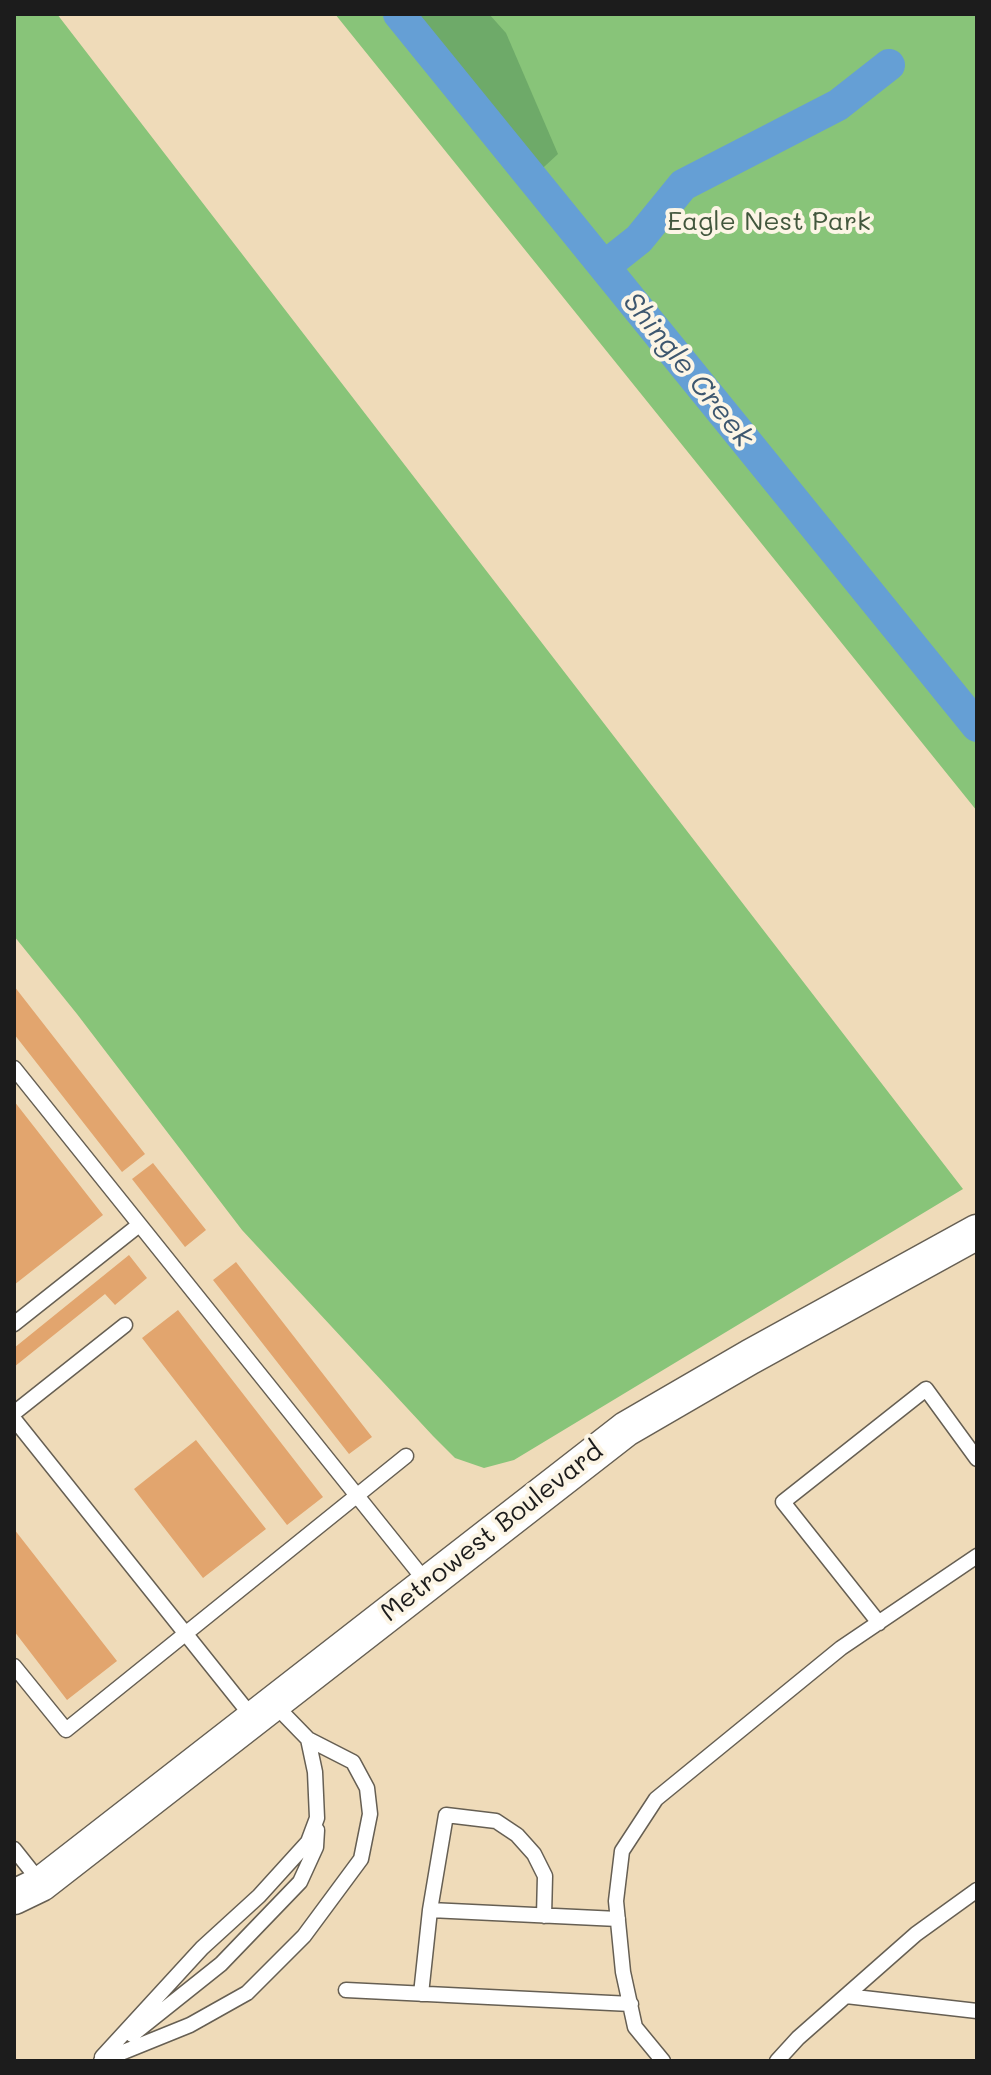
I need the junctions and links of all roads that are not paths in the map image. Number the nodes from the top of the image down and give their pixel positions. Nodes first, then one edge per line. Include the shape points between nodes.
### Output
1 (14, 1068) edge
2 (139, 1225) junction
3 (977, 1232) edge
4 (14, 1324) edge
5 (125, 1325) dead end
6 (14, 1416) edge
7 (406, 1456) dead end
8 (977, 1459) edge
9 (356, 1495) junction
10 (977, 1556) edge
11 (427, 1583) junction
12 (879, 1623) junction
13 (185, 1634) junction
14 (14, 1666) edge
15 (263, 1710) junction
16 (308, 1739) junction
17 (317, 1818) junction
18 (14, 1849) edge
19 (28, 1890) edge
20 (977, 1890) edge
21 (430, 1910) junction
22 (544, 1916) junction
23 (618, 1919) junction
24 (14, 1920) edge
25 (346, 1990) dead end
26 (421, 1994) junction
27 (846, 1996) junction
28 (631, 2004) junction
29 (977, 2011) edge
30 (99, 2061) edge
31 (663, 2061) edge
32 (777, 2061) edge

1 - 2 lane
2 - 4 lane
2 - 9 lane
3 - 11 street, Metrowest Boulevard via 626,1429
5 - 6 lane
6 - 13 lane
7 - 9 lane
8 - 12 lane via 926,1389 783,1502
9 - 11 lane
9 - 13 lane
10 - 12 lane
11 - 15 street, Metrowest Boulevard
12 - 23 lane via 656,1799 622,1851
13 - 14 lane via 66,1730
13 - 15 lane
15 - 16 lane
15 - 19 street, Metrowest Boulevard
16 - 17 lane
16 - 30 lane via 353,1762 367,1788 370,1814 361,1859 304,1936 247,1993 190,2025
17 - 30 lane via 308,1842
17 - 30 lane via 316,1847 300,1882 221,1964
18 - 19 lane
19 - 24 street, Metrowest Boulevard
20 - 27 lane via 916,1934
21 - 22 lane
21 - 22 lane via 446,1815 496,1821 517,1835 545,1876
21 - 26 lane
22 - 23 lane
23 - 28 lane
25 - 26 lane
26 - 28 lane
27 - 29 lane
27 - 32 lane
28 - 31 lane via 635,2027

